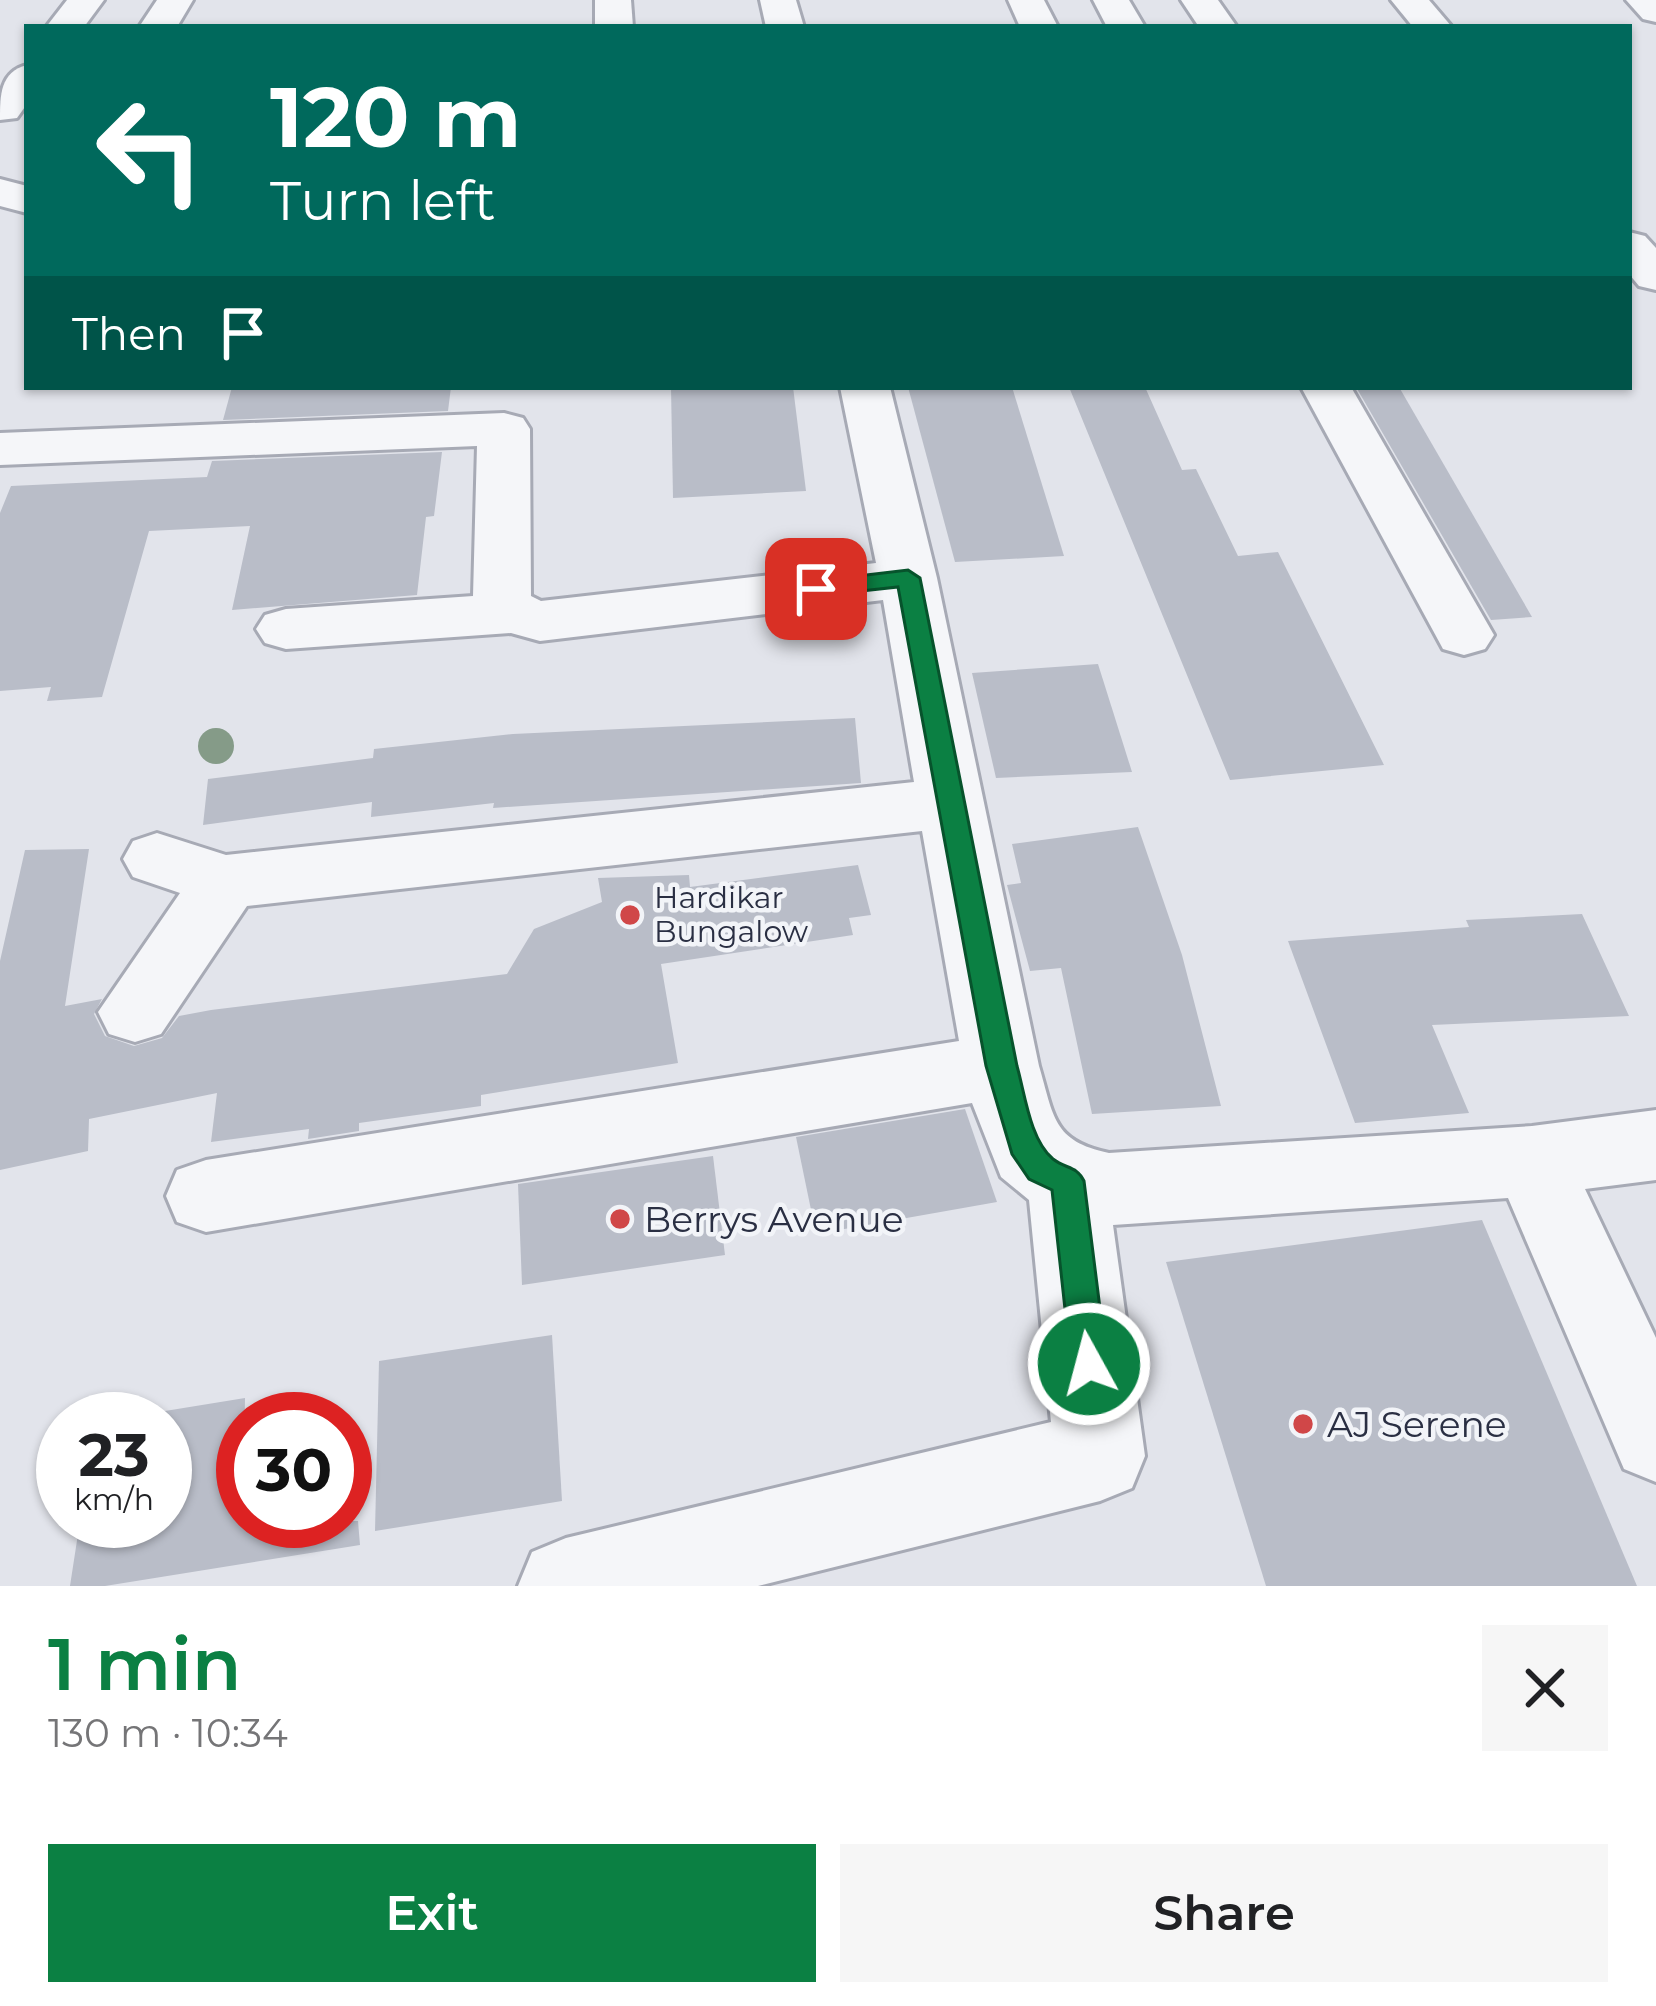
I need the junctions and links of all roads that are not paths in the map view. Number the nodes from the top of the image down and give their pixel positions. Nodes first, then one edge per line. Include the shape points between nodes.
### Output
1 (86, 0) edge
2 (1408, 0) edge
3 (1644, 0) edge
4 (1656, 10) edge
5 (67, 24) edge
6 (1430, 24) edge
7 (1632, 249) edge
8 (1656, 277) edge
9 (867, 390) edge
10 (1328, 390) edge
11 (0, 449) edge
12 (908, 578) junction
13 (513, 614) junction
14 (286, 629) dead end
15 (1464, 635) dead end
16 (950, 803) junction
17 (157, 859) dead end
18 (226, 882) junction
19 (135, 1012) dead end
20 (1001, 1066) junction
21 (1656, 1145) edge
22 (1532, 1162) junction
23 (1067, 1181) junction
24 (206, 1196) dead end
25 (1656, 1437) edge
26 (566, 1586) edge

1 - 5 street
2 - 6 street
3 - 4 street
7 - 8 street
9 - 12 street
10 - 15 street
11 - 13 street via 504,429 502,599
12 - 13 street via 540,621
12 - 16 street
13 - 14 street
16 - 18 street
16 - 20 street
17 - 18 street
18 - 19 street
20 - 23 street via 1024,1144 1041,1169
20 - 24 street
21 - 22 street
22 - 23 street via 1109,1189
22 - 25 street
23 - 26 street via 1100,1456

